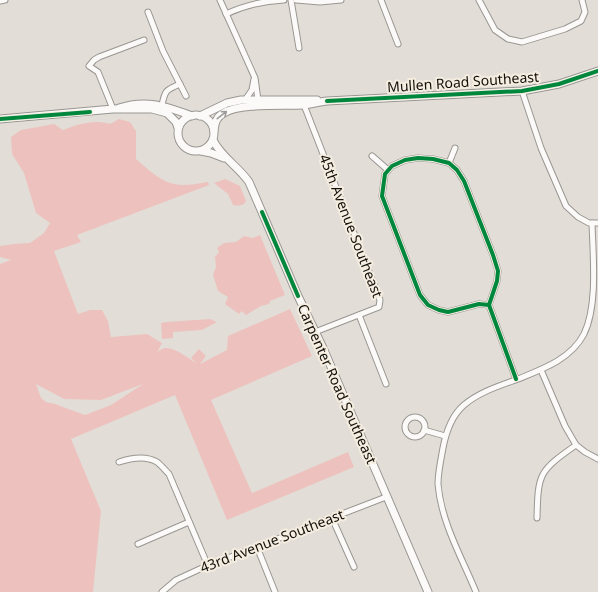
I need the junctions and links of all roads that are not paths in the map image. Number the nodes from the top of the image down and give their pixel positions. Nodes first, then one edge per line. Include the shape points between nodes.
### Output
1 (5, 0) edge
2 (220, 0) edge
3 (284, 0) edge
4 (291, 0) edge
5 (296, 0) edge
6 (341, 0) edge
7 (381, 0) edge
8 (478, 0) edge
9 (582, 0) edge
10 (0, 1) edge
11 (148, 12) dead end
12 (226, 14) junction
13 (144, 40) dead end
14 (398, 44) dead end
15 (299, 48) dead end
16 (598, 71) edge
17 (255, 78) junction
18 (180, 84) junction
19 (522, 91) junction
20 (186, 96) dead end
21 (245, 100) junction
22 (258, 100) junction
23 (327, 101) junction
24 (162, 105) junction
25 (304, 105) junction
26 (238, 107) junction
27 (114, 109) junction
28 (192, 116) junction
29 (200, 116) junction
30 (0, 119) edge
31 (178, 128) junction
32 (214, 131) junction
33 (213, 140) junction
34 (455, 148) dead end
35 (201, 151) junction
36 (372, 156) dead end
37 (229, 161) junction
38 (449, 163) junction
39 (388, 170) junction
40 (592, 223) junction
41 (598, 224) edge
42 (489, 305) junction
43 (359, 315) junction
44 (315, 332) junction
45 (541, 370) junction
46 (516, 379) junction
47 (386, 384) dead end
48 (424, 430) junction
49 (446, 436) junction
50 (576, 445) junction
51 (598, 459) edge
52 (119, 462) dead end
53 (386, 497) junction
54 (332, 518) junction
55 (537, 518) dead end
56 (189, 522) junction
57 (138, 544) dead end
58 (257, 547) junction
59 (208, 566) junction
60 (354, 567) dead end
61 (162, 592) edge
62 (275, 592) edge
63 (428, 592) edge
64 (476, 592) edge

1 - 10 street
2 - 12 street
3 - 12 street via 253,4
4 - 15 street
5 - 6 street
7 - 14 street
8 - 9 street via 495,30 508,40 522,42 565,29 581,21 585,12
11 - 18 street via 163,51
12 - 17 street
13 - 27 street via 99,57 89,66 98,72
16 - 19 street, Mullen Road Southeast via 559,84
17 - 21 street via 252,90
17 - 22 street
18 - 20 street
18 - 24 street via 163,95
19 - 23 street, Mullen Road Southeast
19 - 40 street via 541,148 566,206 578,217
21 - 22 street, Mullen Road Southeast
21 - 29 street, Mullen Road Southeast via 227,103
22 - 23 street, Mullen Road Southeast
22 - 26 street
23 - 25 street, Mullen Road Southeast
24 - 27 street via 152,103
24 - 28 street
25 - 26 street, Mullen Road Southeast
25 - 43 street, 45th Avenue Southeast via 380,300 379,307
32 -> 26 street, Mullen Road Southeast via 218,118
27 - 30 street
27 - 31 street via 162,111 173,119
28 - 29 street
28 - 31 street via 183,120
29 - 32 street via 211,122
31 - 35 street via 181,144 188,150
32 - 33 street
33 - 35 street
33 - 37 street, Carpenter Road Southeast
34 - 38 street
35 - 37 street, Carpenter Road Southeast
36 - 39 street
37 - 44 street, Carpenter Road Southeast via 249,182
38 - 39 street via 418,158 398,163
38 - 42 street via 458,170 464,181 498,271
39 - 42 street via 385,174 382,196 420,295 428,305 448,312 479,304
40 - 41 street
40 - 45 street via 594,293 591,317 575,348 561,360
42 - 46 street
43 - 44 street, 45th Avenue Southeast
43 - 47 street
44 - 53 street, Carpenter Road Southeast
45 - 46 street
45 - 50 street
46 - 49 street via 483,392 463,405 453,417
48 - 48 street via 424,424 417,418 411,418 405,425 405,431 412,437 418,437
48 - 49 street
49 - 64 street via 438,482 440,501
50 - 51 street
50 - 55 street via 544,470 539,481
52 - 56 street via 142,458 157,462 169,474
53 - 54 street, 43rd Avenue Southeast
53 - 63 street, Carpenter Road Southeast
54 - 58 street, 43rd Avenue Southeast
54 - 60 street
56 - 57 street
56 - 59 street
58 - 59 street, 43rd Avenue Southeast
58 - 62 street
59 - 61 street, 43rd Avenue Southeast via 176,580

